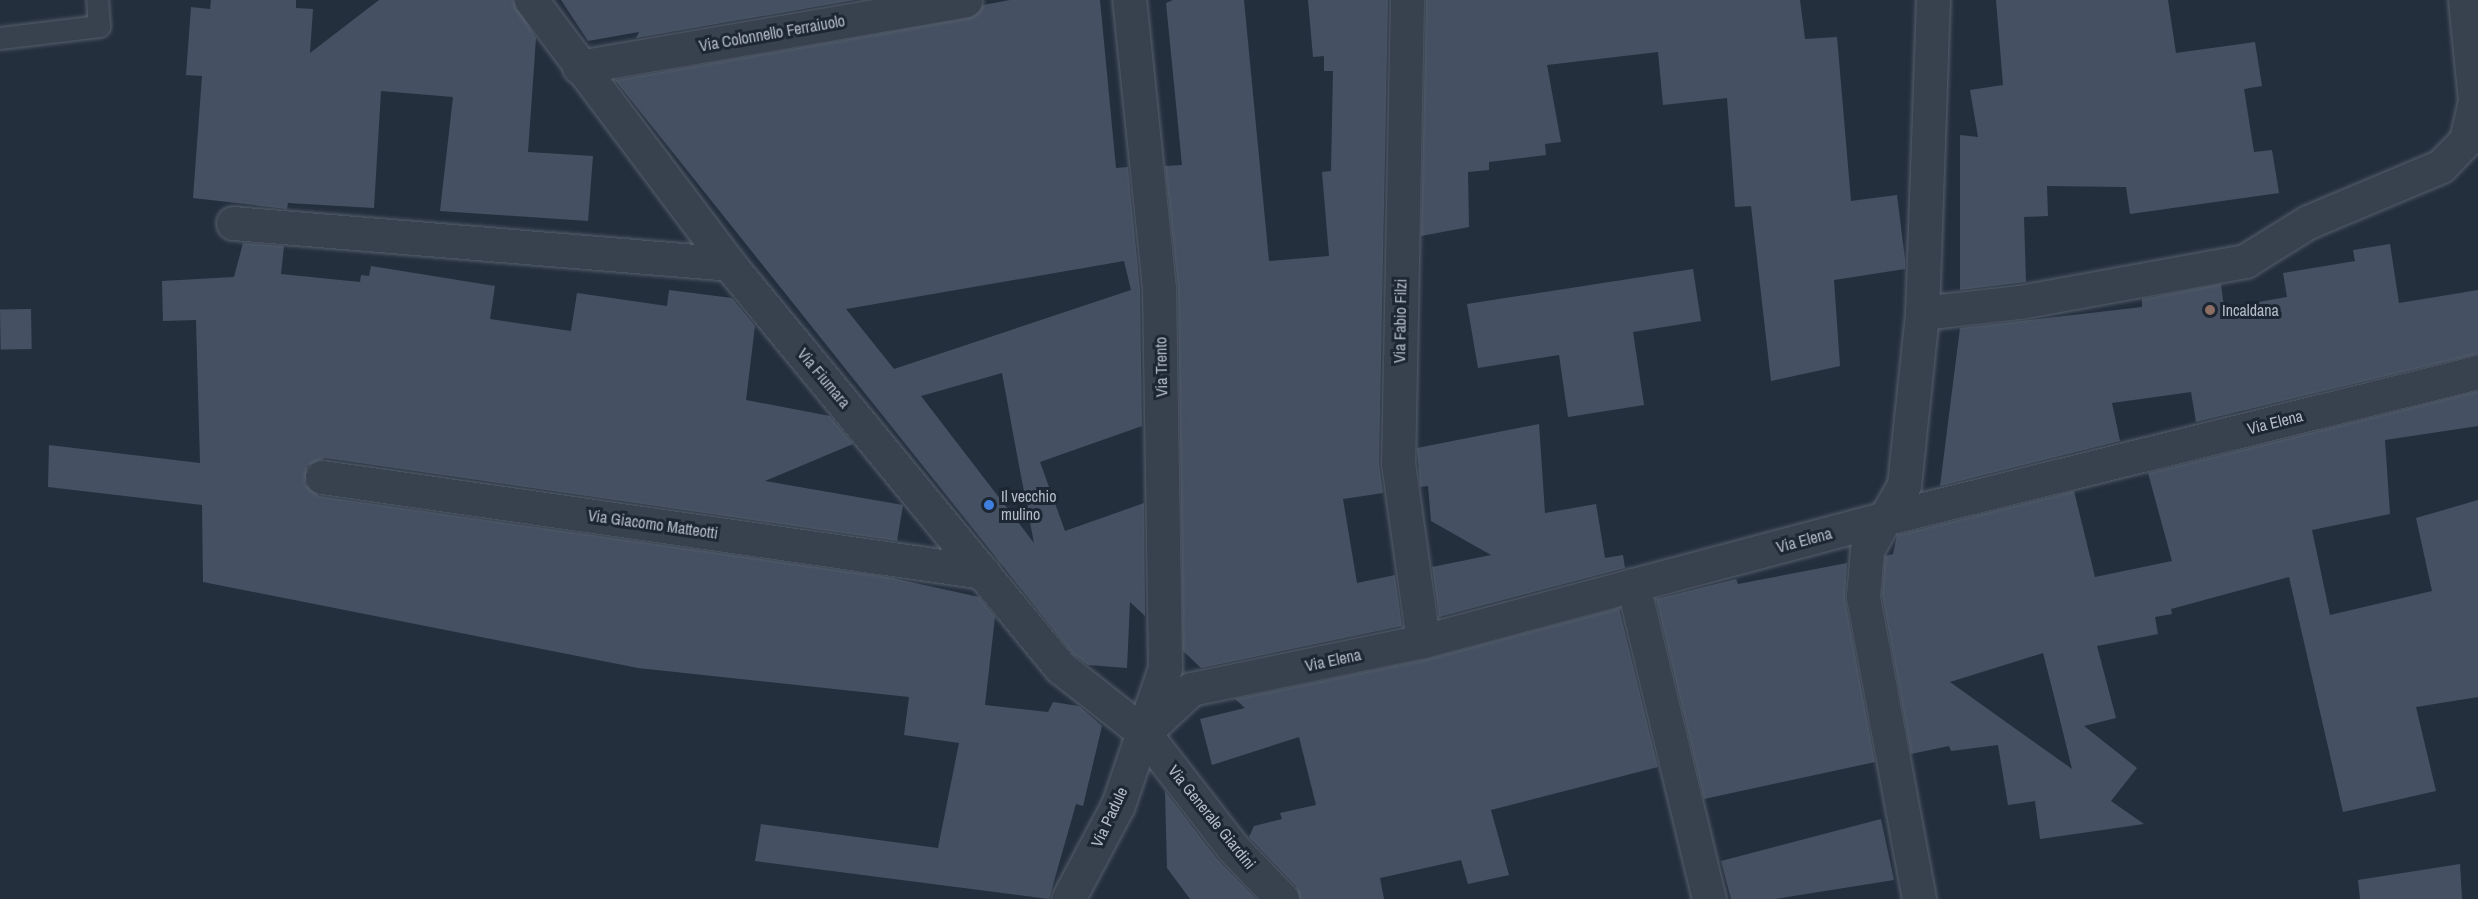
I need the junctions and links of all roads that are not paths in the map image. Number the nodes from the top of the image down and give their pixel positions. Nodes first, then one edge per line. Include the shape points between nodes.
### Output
1 (97, 0) edge
2 (531, 0) edge
3 (965, 0) edge
4 (1129, 0) edge
5 (1407, 0) edge
6 (1933, 0) edge
7 (2465, 0) edge
8 (0, 38) edge
9 (579, 67) junction
10 (233, 223) dead end
11 (729, 264) junction
12 (1922, 312) junction
13 (2478, 372) edge
14 (322, 477) dead end
15 (1883, 519) junction
16 (983, 572) junction
17 (1633, 585) junction
18 (1423, 641) junction
19 (1144, 733) junction
20 (1068, 899) edge
21 (1282, 899) edge
22 (1709, 899) edge
23 (1919, 899) edge

1 - 8 lane via 99,26
2 - 9 street, Via Fiumara
3 - 9 street, Via Colonnello Ferraiuolo
4 - 19 street, Via Trento via 1159,288 1165,668
5 - 18 street, Via Fabio Filzi via 1398,463
6 - 12 street
7 - 12 street via 2475,101 2466,140 2441,166 2308,222 2245,261 2020,302
9 - 11 street, Via Fiumara
10 - 11 street
11 - 16 street, Via Fiumara
12 - 15 street via 1904,485
13 - 15 street, Via Elena
14 - 16 street, Via Giacomo Matteotti
15 - 17 street, Via Elena
15 - 23 street via 1866,550 1863,596
16 - 19 street, Via Fiumara via 1060,667
17 - 18 street, Via Elena
17 - 22 street
18 - 19 street, Via Elena via 1191,689
19 - 20 street, Via Padule via 1118,805
19 - 21 street, Via Generale Giardini via 1232,847

